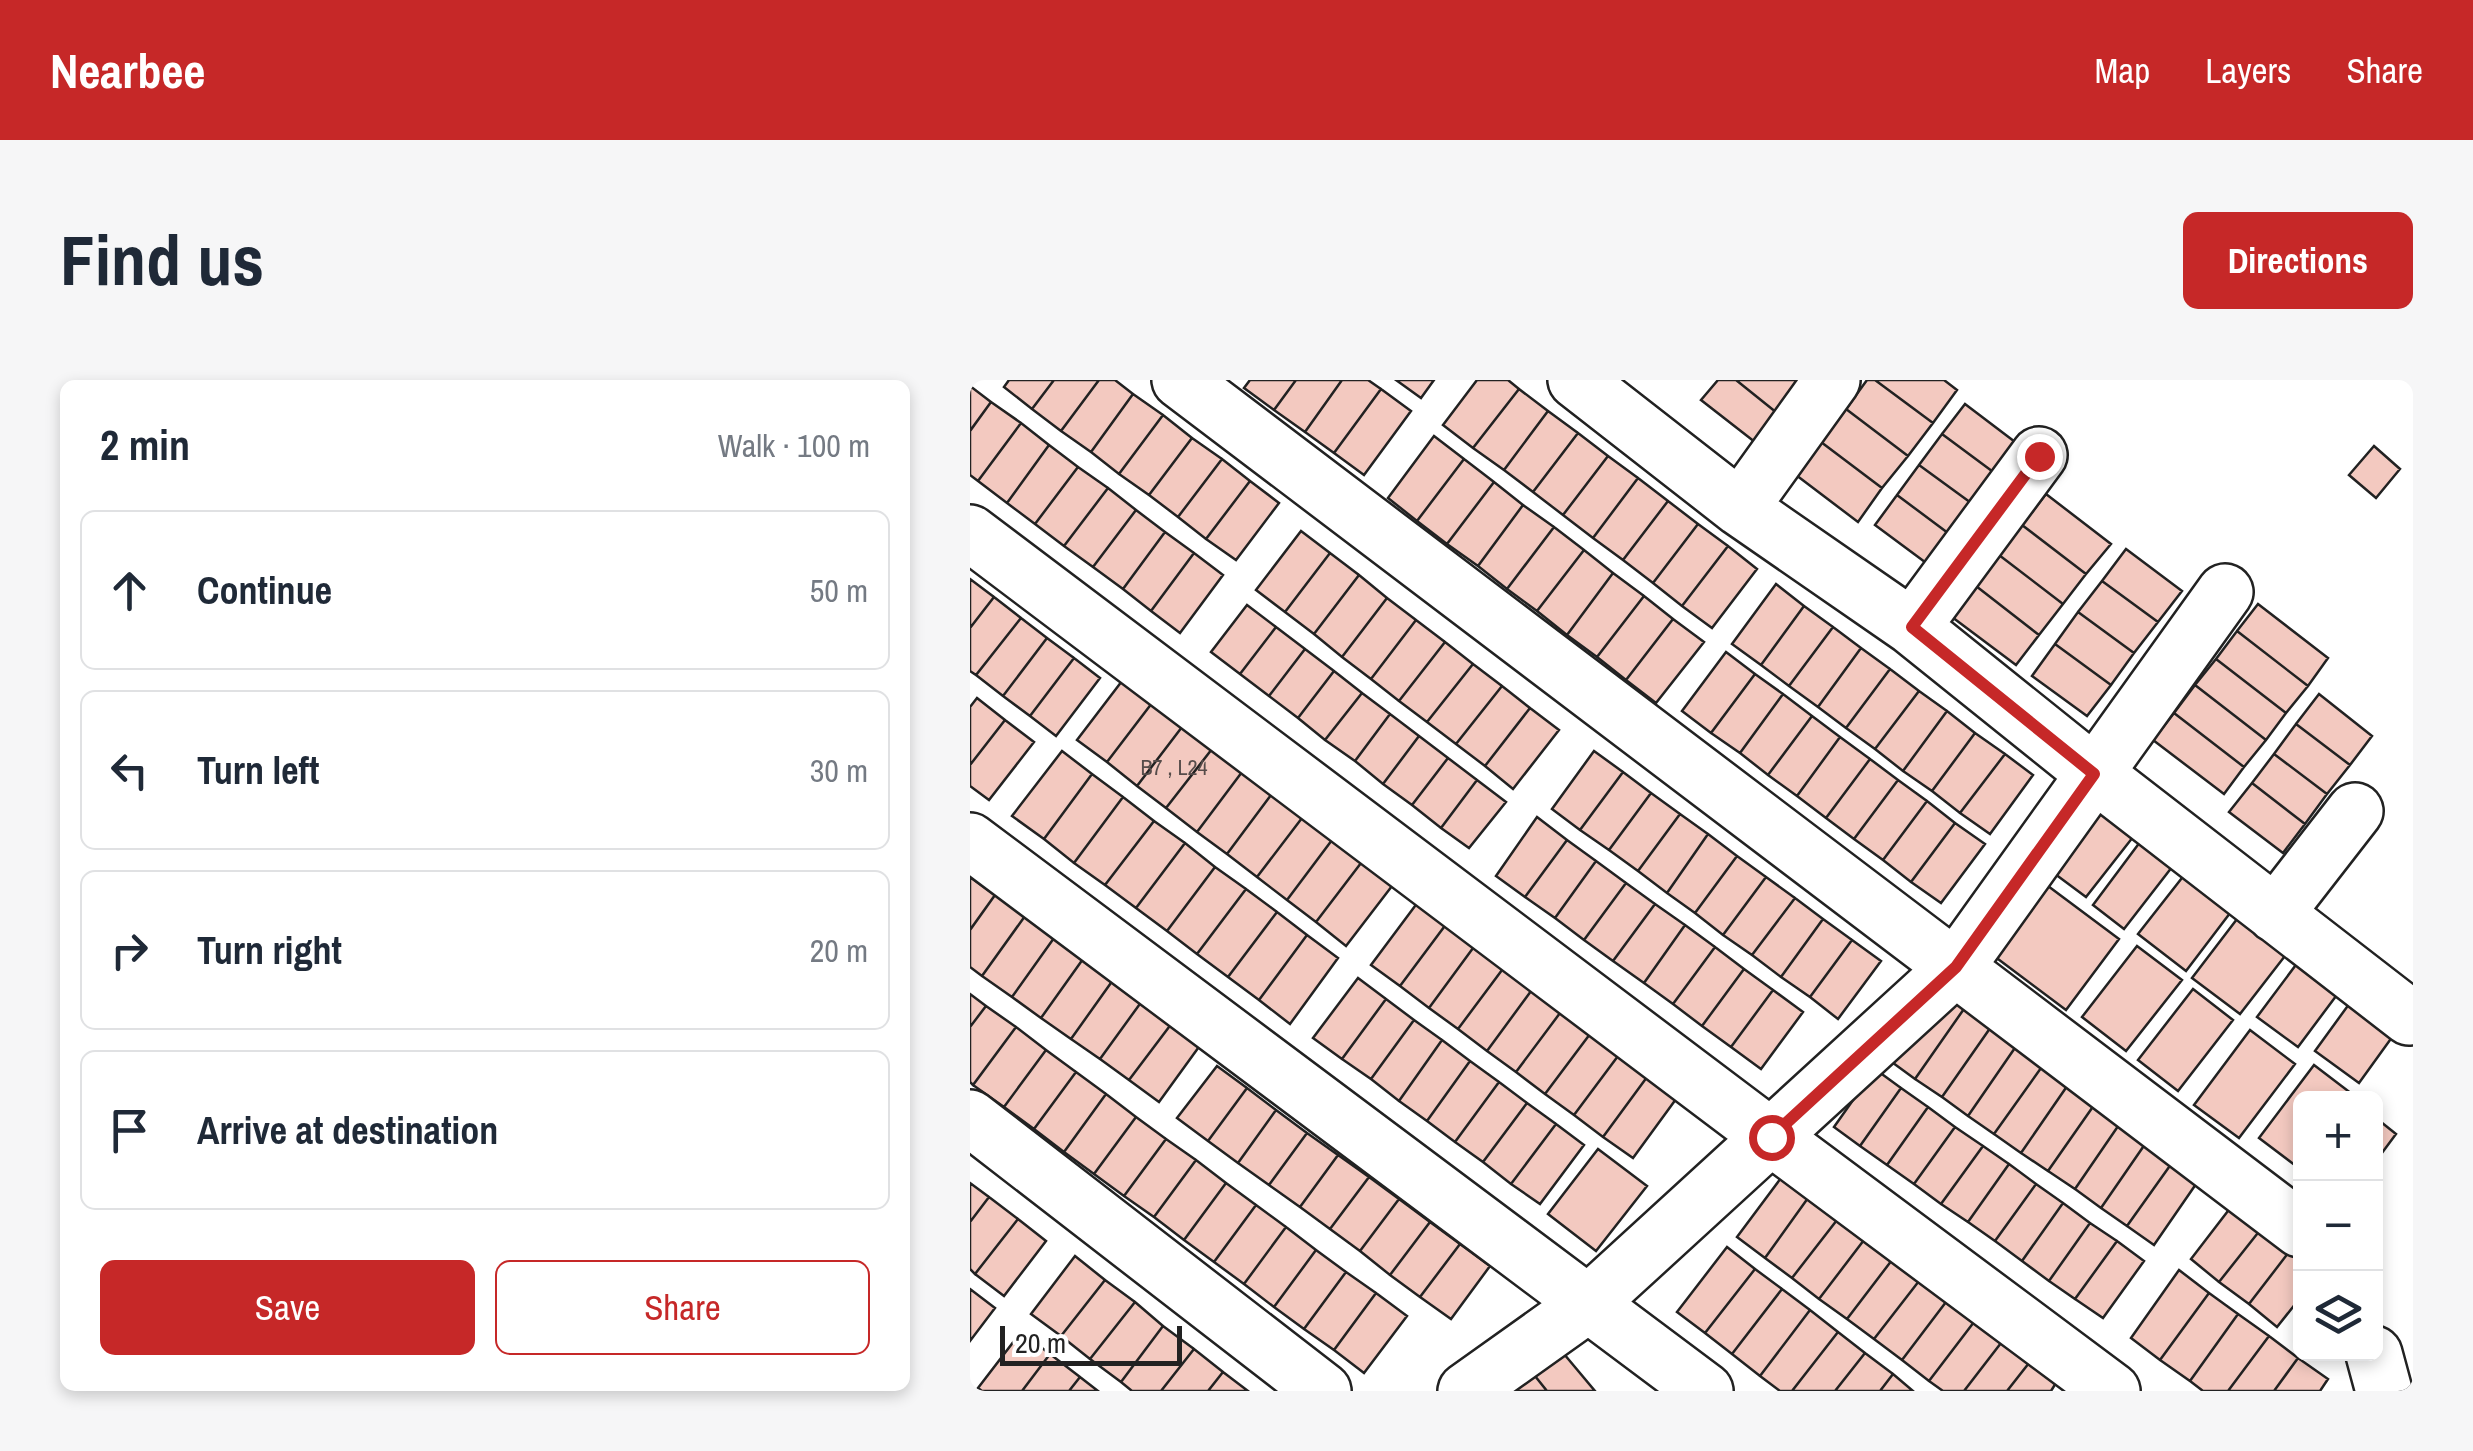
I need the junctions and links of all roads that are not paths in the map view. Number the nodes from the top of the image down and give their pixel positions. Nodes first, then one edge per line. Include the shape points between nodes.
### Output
1 (1180, 380) edge
2 (1832, 380) edge
3 (1579, 381) edge
4 (2039, 456) dead end
5 (1740, 508) junction
6 (970, 532) edge
7 (2225, 592) dead end
8 (1912, 627) junction
9 (2094, 774) junction
10 (2354, 811) dead end
11 (970, 841) edge
12 (2275, 914) junction
13 (1956, 967) junction
14 (2409, 1017) dead end
15 (970, 1118) edge
16 (1771, 1137) junction
17 (2293, 1223) edge
18 (1588, 1304) junction
19 (2376, 1361) edge
20 (1323, 1391) edge
21 (1466, 1391) edge
22 (1705, 1391) edge
23 (2112, 1391) edge
24 (2384, 1391) edge

1 - 13 street
2 - 5 street
3 - 5 street
4 - 8 street
5 - 8 street
6 - 16 street
7 - 9 street
8 - 9 street
9 - 12 street
9 - 13 street
10 - 12 street
11 - 18 street
12 - 14 street
13 - 16 street
13 - 17 street
15 - 20 street
16 - 18 street
16 - 23 street
18 - 21 street
18 - 22 street
19 - 24 street

